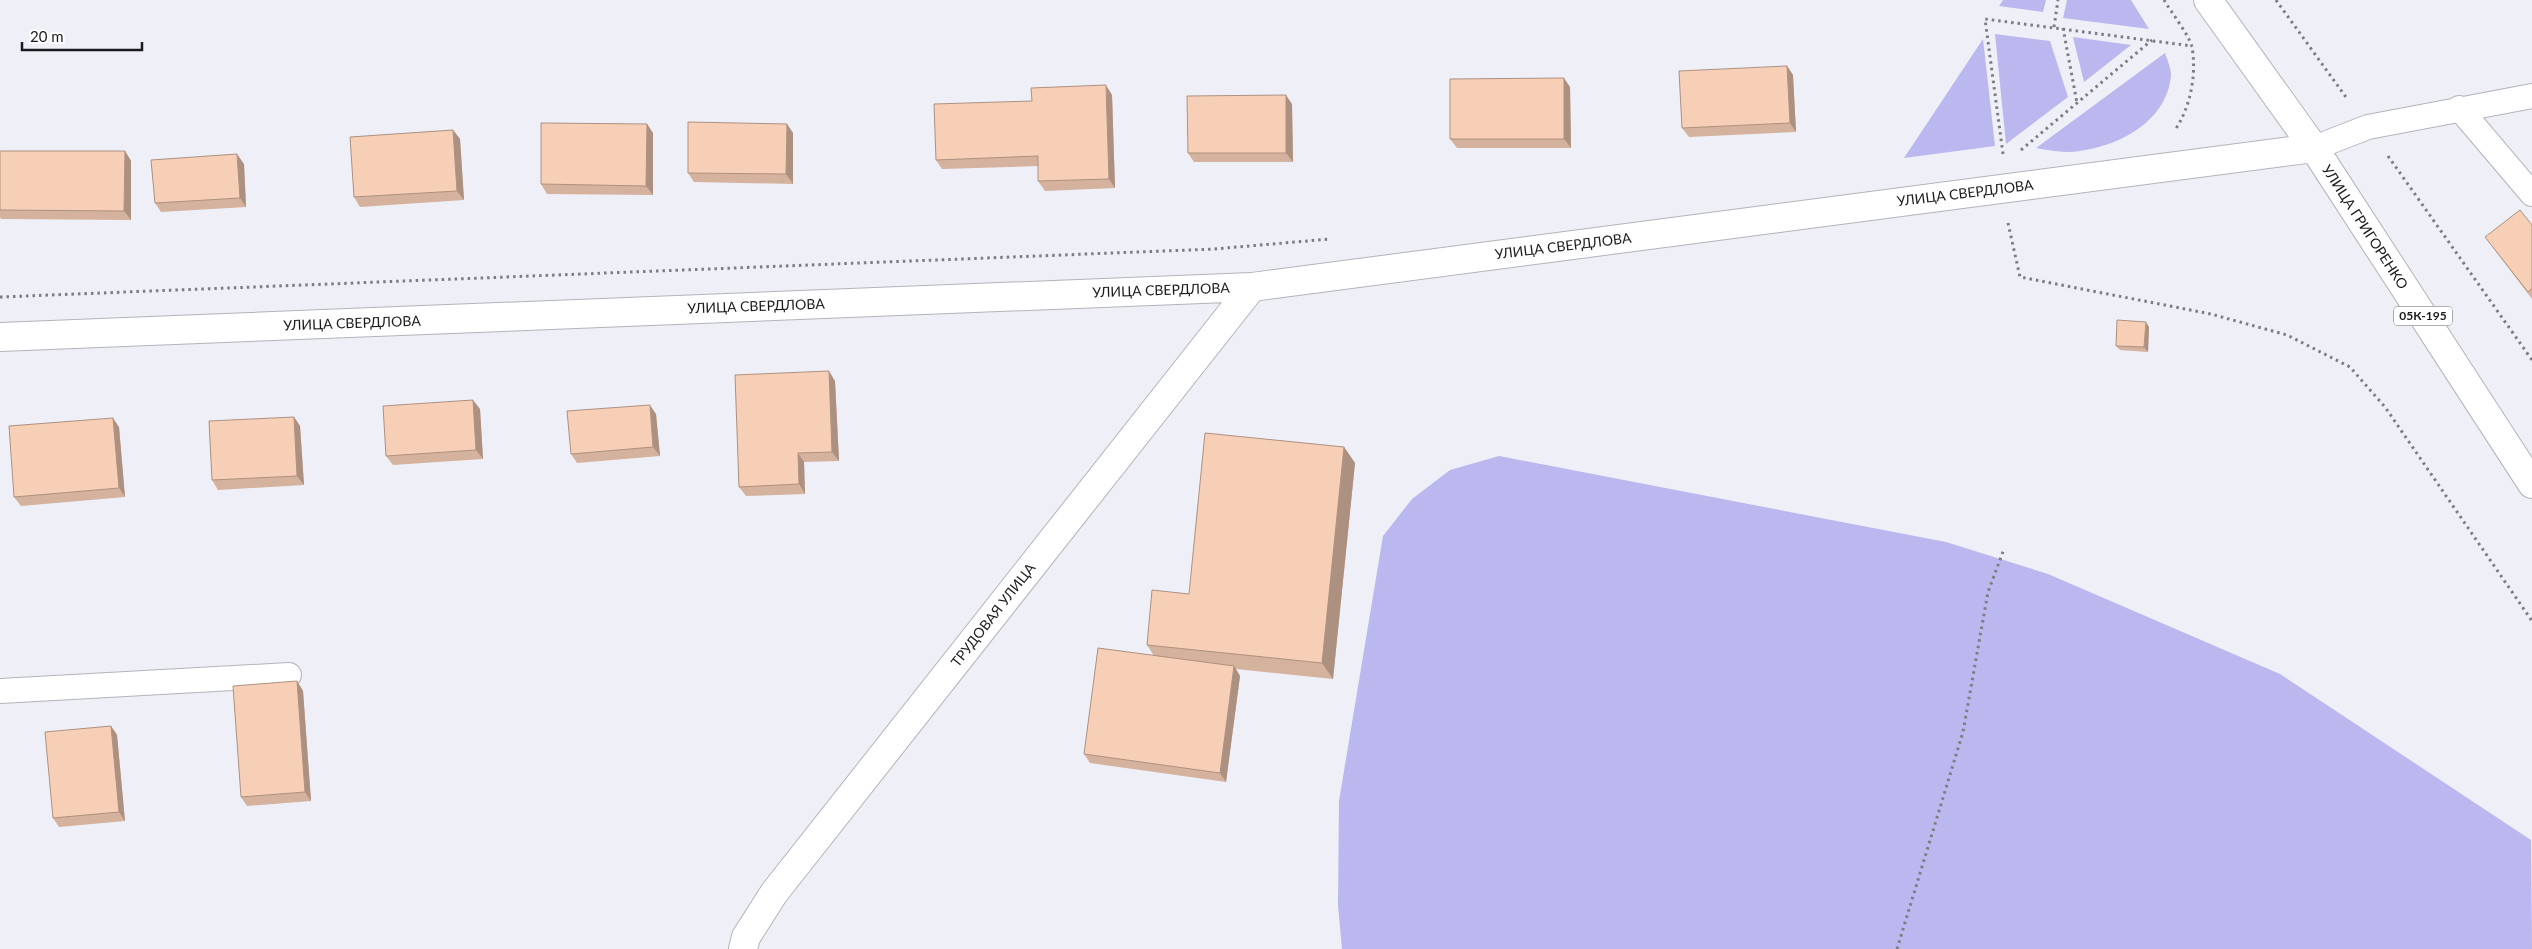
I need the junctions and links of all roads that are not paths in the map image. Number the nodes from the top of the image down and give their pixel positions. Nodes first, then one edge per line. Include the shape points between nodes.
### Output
1 (2208, 0) edge
2 (2532, 96) edge
3 (2459, 108) junction
4 (2314, 148) junction
5 (2532, 194) edge
6 (1252, 286) junction
7 (0, 337) edge
8 (2532, 484) edge
9 (289, 675) dead end
10 (0, 690) edge
11 (743, 949) edge

1 - 4 street, УЛИЦА ГРИГОРЕНКО / 05К-195
2 - 3 lane
3 - 4 lane via 2368,127
3 - 5 lane
4 - 6 street, УЛИЦА СВЕРДЛОВА via 2003,176
4 - 8 street, УЛИЦА ГРИГОРЕНКО / 05К-195
6 - 7 street, УЛИЦА СВЕРДЛОВА
6 - 11 street, ТРУДОВАЯ УЛИЦА via 774,893 746,938
9 - 10 lane

